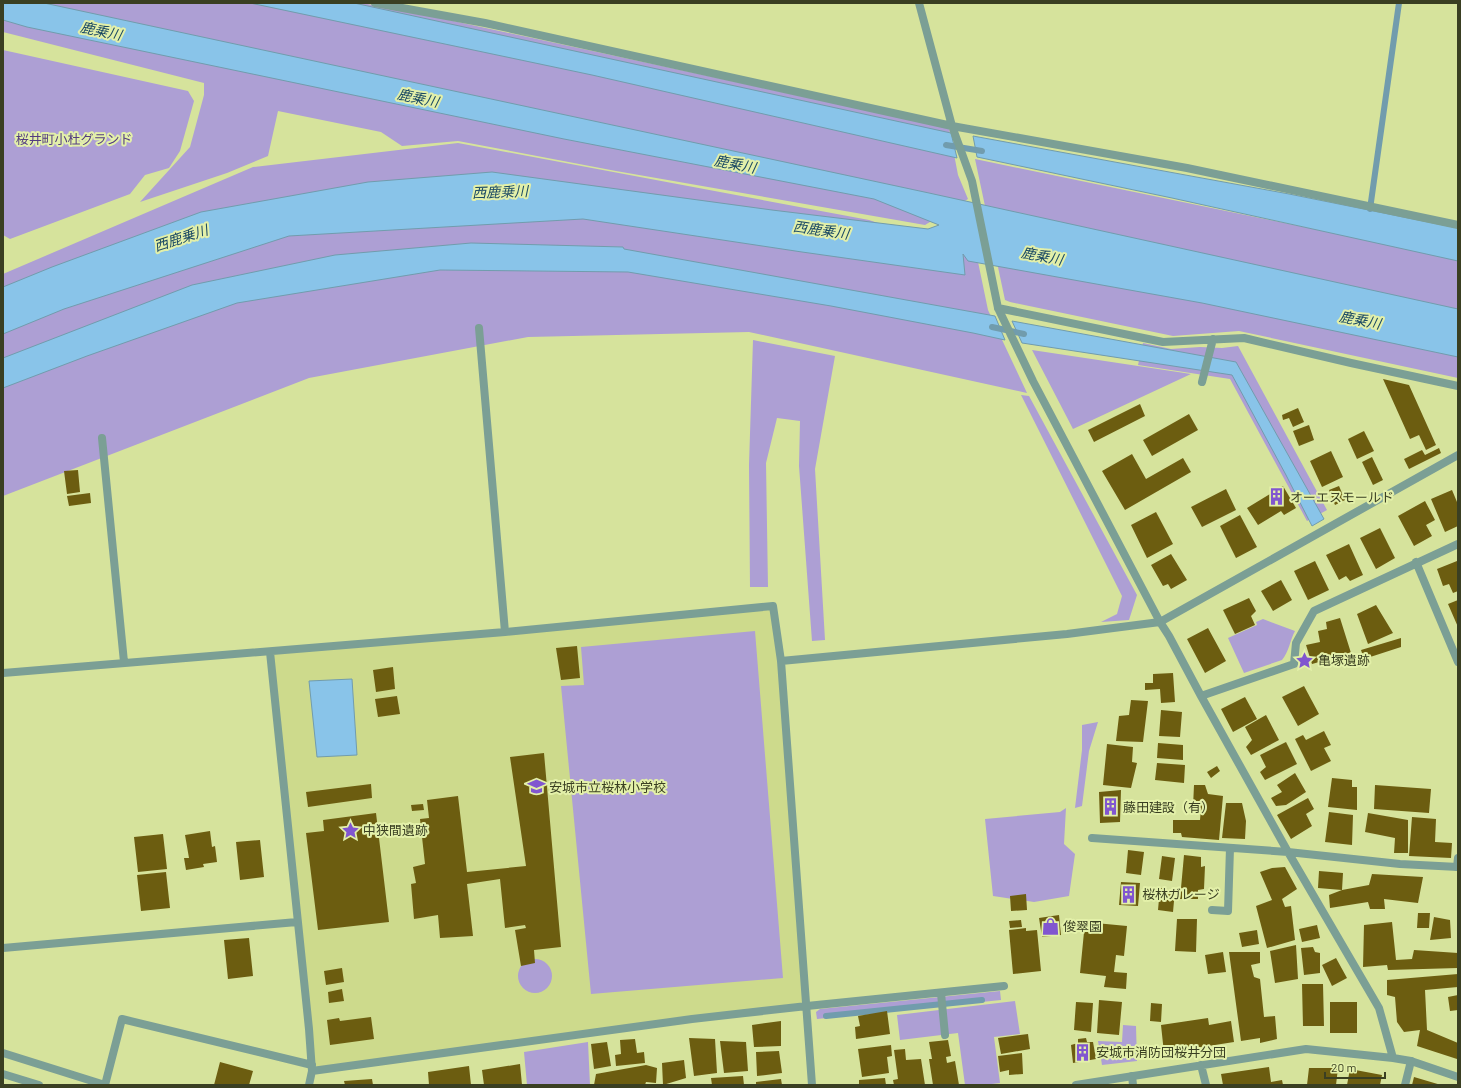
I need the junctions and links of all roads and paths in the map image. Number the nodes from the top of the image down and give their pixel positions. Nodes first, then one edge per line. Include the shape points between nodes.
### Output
1 (375, 3) edge
2 (919, 3) edge
3 (952, 126) junction
4 (1458, 225) edge
5 (998, 308) junction
6 (479, 328) dead end
7 (1212, 339) junction
8 (1202, 382) dead end
9 (1458, 386) edge
10 (102, 438) dead end
11 (1458, 455) edge
12 (1458, 544) edge
13 (1416, 562) junction
14 (1160, 622) junction
15 (505, 632) junction
16 (270, 652) junction
17 (1456, 652) edge
18 (781, 661) junction
19 (124, 662) junction
20 (1458, 662) edge
21 (3, 673) edge
22 (1201, 696) junction
23 (1092, 838) dead end
24 (1230, 848) junction
25 (1288, 852) junction
26 (1458, 864) edge
27 (1212, 910) dead end
28 (297, 922) junction
29 (3, 948) edge
30 (1004, 986) dead end
31 (941, 993) junction
32 (806, 1006) junction
33 (945, 1035) dead end
34 (3, 1053) edge
35 (1393, 1058) junction
36 (1411, 1062) junction
37 (1201, 1065) junction
38 (312, 1068) junction
39 (3, 1074) edge
40 (1132, 1076) junction
41 (1458, 1077) edge
42 (38, 1085) edge
43 (310, 1085) edge
44 (812, 1085) edge
45 (1076, 1085) edge
46 (1133, 1085) edge
47 (1206, 1085) edge
48 (1405, 1085) edge

1 - 3 street via 485,23
2 - 3 street
3 - 4 street via 1187,168
3 - 5 street via 972,182
5 - 7 street via 1163,342
5 - 14 street via 1033,381
6 - 15 street
7 - 8 street
7 - 9 street via 1244,338
10 - 19 street
11 - 14 street
12 - 13 street
13 - 17 street
13 - 22 street via 1314,611 1296,644 1294,664
14 - 18 street via 1067,634
14 - 22 street
15 - 16 street
15 - 18 street via 773,606
16 - 19 street
16 - 28 street
17 - 20 street
18 - 32 street
19 - 21 street
22 - 25 street
23 - 24 street
24 - 25 street
24 - 27 street via 1228,911
25 - 26 street via 1400,864
25 - 35 street via 1379,1008
28 - 29 street
28 - 38 street
30 - 31 street
31 - 32 street
31 - 33 street
32 - 38 street
32 - 44 street
34 - 38 street via 105,1084 122,1019
35 - 36 street
35 - 37 street via 1306,1050
36 - 41 street
36 - 48 street
37 - 40 street
37 - 47 street
38 - 43 street
39 - 42 street
40 - 45 street
40 - 46 street

